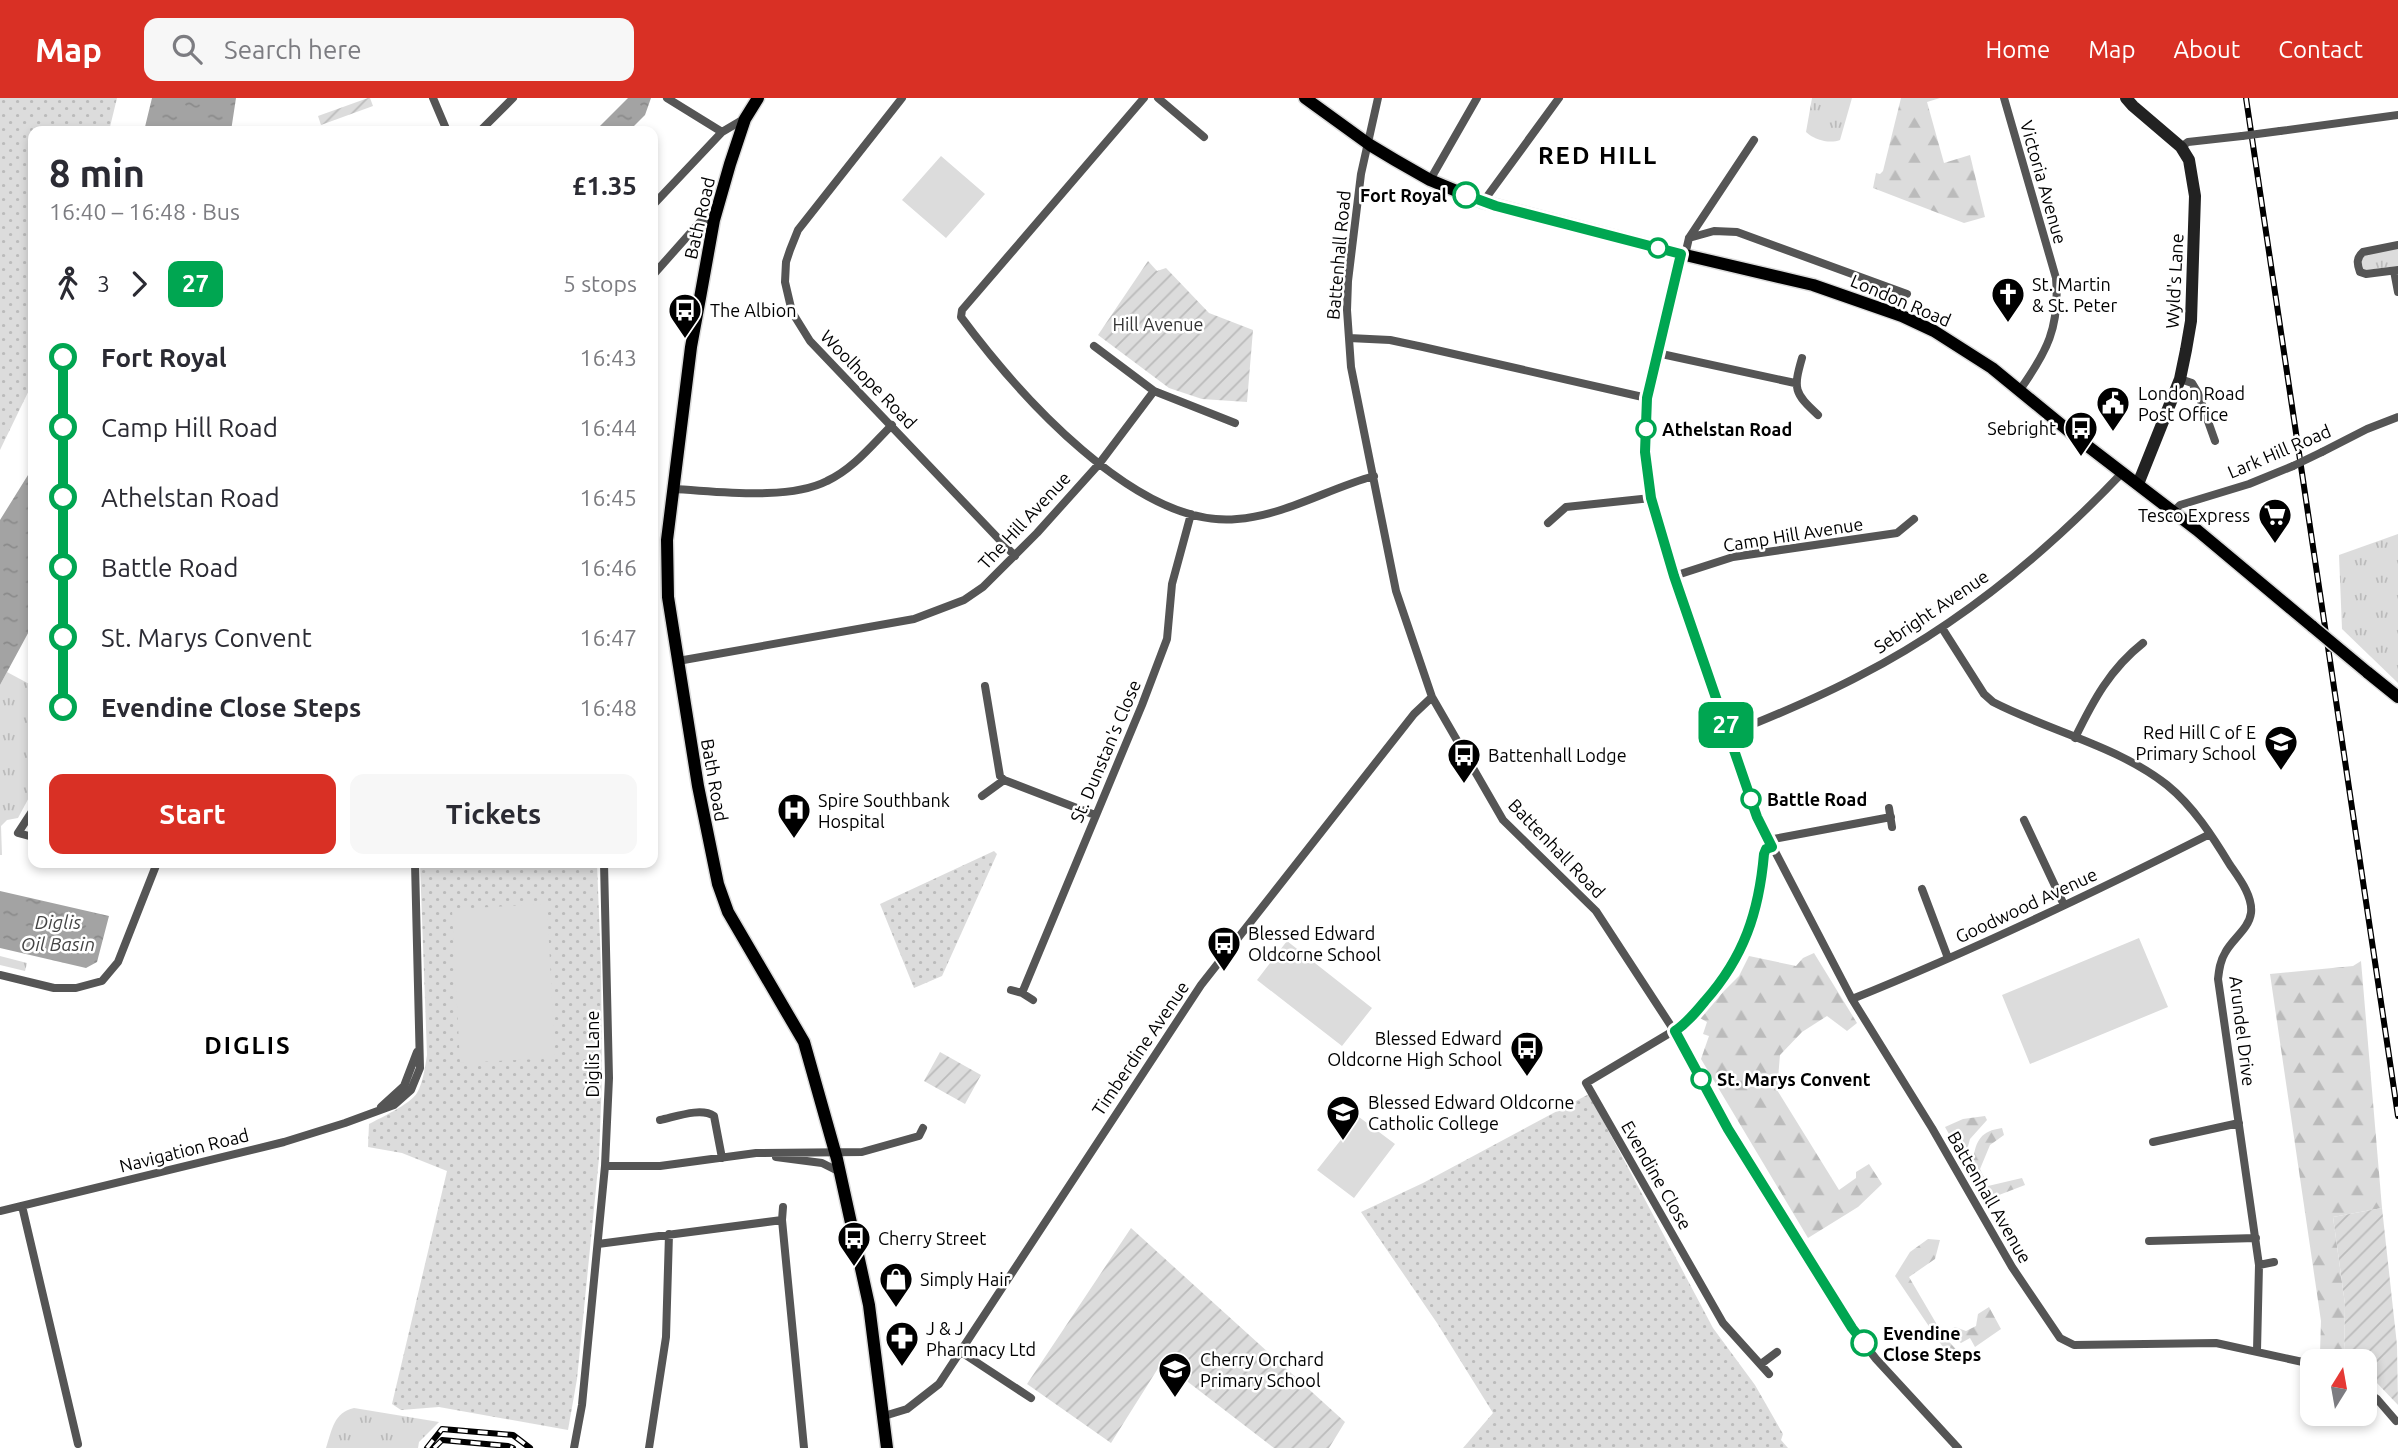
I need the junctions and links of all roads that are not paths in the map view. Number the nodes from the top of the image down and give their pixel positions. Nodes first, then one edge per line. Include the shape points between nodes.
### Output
1 (433, 98) edge
2 (513, 98) edge
3 (667, 98) edge
4 (758, 98) edge
5 (902, 98) edge
6 (1144, 98) edge
7 (1157, 98) edge
8 (1305, 98) edge
9 (1378, 98) edge
10 (1477, 98) edge
11 (1559, 98) edge
12 (2004, 98) edge
13 (2126, 98) edge
14 (2398, 115) edge
15 (745, 119) junction
16 (445, 126) edge
17 (485, 126) edge
18 (722, 132) junction
19 (1204, 137) dead end
20 (1754, 140) dead end
21 (1370, 145) junction
22 (2181, 147) junction
23 (1430, 180) junction
24 (658, 200) edge
25 (1483, 202) junction
26 (714, 220) junction
27 (1689, 238) junction
28 (2398, 246) edge
29 (1683, 254) junction
30 (658, 269) edge
31 (2396, 270) edge
32 (2398, 292) edge
33 (1907, 294) dead end
34 (1349, 338) junction
35 (1094, 345) dead end
36 (1657, 353) junction
37 (1802, 358) dead end
38 (2180, 379) junction
39 (1795, 383) junction
40 (1154, 391) junction
41 (2019, 391) junction
42 (1647, 398) junction
43 (1818, 415) dead end
44 (2398, 416) edge
45 (1235, 423) dead end
46 (892, 425) junction
47 (2215, 441) dead end
48 (1099, 464) junction
49 (2123, 473) junction
50 (1374, 477) junction
51 (2138, 484) junction
52 (673, 489) junction
53 (1651, 498) junction
54 (2173, 512) junction
55 (1191, 514) junction
56 (1914, 519) dead end
57 (1548, 523) dead end
58 (1016, 556) junction
59 (1674, 576) junction
60 (1942, 628) junction
61 (2143, 643) dead end
62 (678, 661) junction
63 (985, 687) dead end
64 (1432, 697) junction
65 (2398, 697) edge
66 (1729, 734) junction
67 (2075, 738) junction
68 (1004, 780) junction
69 (982, 796) dead end
70 (1095, 815) junction
71 (28, 818) edge
72 (2024, 820) dead end
73 (1892, 827) dead end
74 (2210, 834) junction
75 (28, 835) edge
76 (1770, 843) junction
77 (151, 868) edge
78 (415, 868) edge
79 (604, 868) edge
80 (1922, 889) dead end
81 (2064, 905) junction
82 (1948, 958) junction
83 (0, 975) edge
84 (1011, 990) dead end
85 (1022, 993) junction
86 (1852, 999) junction
87 (1033, 1000) dead end
88 (1675, 1031) junction
89 (660, 1120) dead end
90 (2239, 1123) junction
91 (923, 1128) dead end
92 (2153, 1142) dead end
93 (756, 1153) junction
94 (835, 1153) junction
95 (722, 1158) junction
96 (605, 1166) junction
97 (840, 1172) junction
98 (22, 1206) junction
99 (783, 1206) dead end
100 (0, 1210) edge
101 (782, 1220) junction
102 (669, 1234) junction
103 (2256, 1238) junction
104 (2149, 1241) dead end
105 (598, 1244) junction
106 (2274, 1262) dead end
107 (2259, 1265) junction
108 (2257, 1351) junction
109 (961, 1352) junction
110 (1777, 1352) dead end
111 (2300, 1361) edge
112 (1761, 1364) junction
113 (1769, 1374) dead end
114 (1031, 1398) dead end
115 (2377, 1398) edge
116 (884, 1416) junction
117 (2396, 1421) dead end
118 (78, 1444) dead end
119 (574, 1448) edge
120 (649, 1448) edge
121 (804, 1448) edge
122 (887, 1448) edge
123 (1958, 1448) edge

1 - 16 street
2 - 17 street
3 - 18 street
4 - 15 main road, Bath Road
5 - 46 street, Woolhope Road via 798,230 786,262 785,282 792,312 810,341
6 - 48 street via 962,310 961,317 1007,374
7 - 19 street
8 - 21 main road, London Road
9 - 21 street, Battenhall Road
10 - 23 street
11 - 25 street
12 - 41 street, Victoria Avenue via 2056,278 2052,335
13 - 22 main road, Wyld's Lane
14 - 22 street, bridge via 2188,142
15 - 18 street
15 - 26 main road, Bath Road
18 - 24 street
20 - 27 street
21 - 23 main road, London Road
21 - 34 street, Battenhall Road via 1361,174 1353,237
22 - 38 main road, Wyld's Lane via 2192,167 2195,196 2191,321
23 - 25 main road, London Road
25 - 29 main road, London Road
26 - 30 street via 701,220
26 - 52 main road, Bath Road via 691,347
27 - 29 street, Battenhall Avenue
27 - 33 street via 1714,231 1737,232
28 - 31 street via 2363,252 2357,262 2360,272 2366,274
29 - 36 street, Battenhall Avenue
29 - 41 main road, London Road via 1814,285 1902,316 1959,346
31 - 32 street
34 - 42 street via 1390,340
34 - 50 street, Battenhall Road
35 - 40 street
36 - 39 street
36 - 42 street, Battenhall Avenue
37 - 39 street
38 - 47 street via 2192,383 2198,393
38 - 51 main road, Wyld's Lane
39 - 43 street via 1797,393
40 - 45 street
40 - 48 street, The Hill Avenue
41 - 49 main road, London Road
42 - 53 street, Battenhall Avenue via 1645,452
44 - 54 street, Lark Hill Road, bridge via 2294,466 2180,505
46 - 52 street via 850,467 804,489
46 - 58 street, Woolhope Road
48 - 55 street via 1157,502
48 - 58 street, The Hill Avenue
49 - 51 main road, London Road
49 - 60 street, Sebright Avenue via 2026,565
50 - 55 street via 1278,512 1234,520
50 - 64 street, Battenhall Road via 1396,591
51 - 54 main road, London Road
52 - 62 main road, Bath Road via 667,540 668,597
53 - 57 street via 1566,507
53 - 59 street, Battenhall Avenue
54 - 65 main road, London Road, bridge
55 - 70 street, St. Dunstan's Close via 1172,584 1167,639
56 - 59 street, Camp Hill Avenue via 1897,533 1733,557
58 - 62 street, The Hill Avenue via 964,600 938,612
59 - 66 street, Battenhall Avenue
60 - 66 street, Sebright Avenue via 1863,675
60 - 67 street, Arundel Drive via 1993,702
61 - 67 street via 2106,680
62 - 94 main road, Bath Road via 718,884 728,912 804,1042
63 - 68 street
64 - 88 street, Battenhall Road via 1503,820 1596,911
64 - 109 street, Timberdine Avenue via 1201,985
66 - 76 street, Battenhall Avenue
67 - 74 street, Arundel Drive via 2147,771 2169,787
68 - 69 street
68 - 70 street
70 - 85 street, St. Dunstan's Close
71 - 75 street via 19,833
72 - 81 street
73 - 76 street via 1890,813
74 - 81 street, Goodwood Avenue
74 - 90 street, Arundel Drive via 2241,882 2252,911 2249,922 2225,951 2218,979
76 - 86 street, Battenhall Avenue
76 - 88 street via 1749,932 1725,978
77 - 83 street via 118,962 102,981 54,988
78 - 98 street, Navigation Road via 420,1068 411,1090 394,1105 284,1142
79 - 96 street, Diglis Lane via 609,1078
80 - 82 street
81 - 82 street, Goodwood Avenue
82 - 86 street, Goodwood Avenue
84 - 85 street
85 - 87 street
86 - 108 street, Battenhall Avenue via 2012,1267 2060,1338 2074,1345 2216,1343
88 - 112 street, Evendine Close via 1586,1083 1723,1323
88 - 123 street, Battenhall Road via 1728,1129 1852,1328
89 - 95 street via 710,1112
90 - 92 street
90 - 103 street, Arundel Drive
91 - 94 street via 919,1136 864,1151
93 - 94 street
93 - 95 street
93 - 97 street via 822,1163
94 - 97 main road, Bath Road
95 - 96 street via 660,1166
96 - 105 street, Diglis Lane
97 - 116 main road, Bath Road via 869,1305
98 - 100 street, Navigation Road
98 - 118 street
99 - 101 street
101 - 102 street
101 - 121 street
102 - 105 street
102 - 120 street via 666,1336
103 - 104 street
103 - 107 street, Arundel Drive
105 - 119 street, Diglis Lane
106 - 107 street
107 - 108 street, Arundel Drive
108 - 111 street, Battenhall Avenue
109 - 114 street
109 - 116 street, Timberdine Avenue via 929,1394 907,1409
110 - 112 street
112 - 113 street, Evendine Close
115 - 117 street
116 - 122 main road, Bath Road

